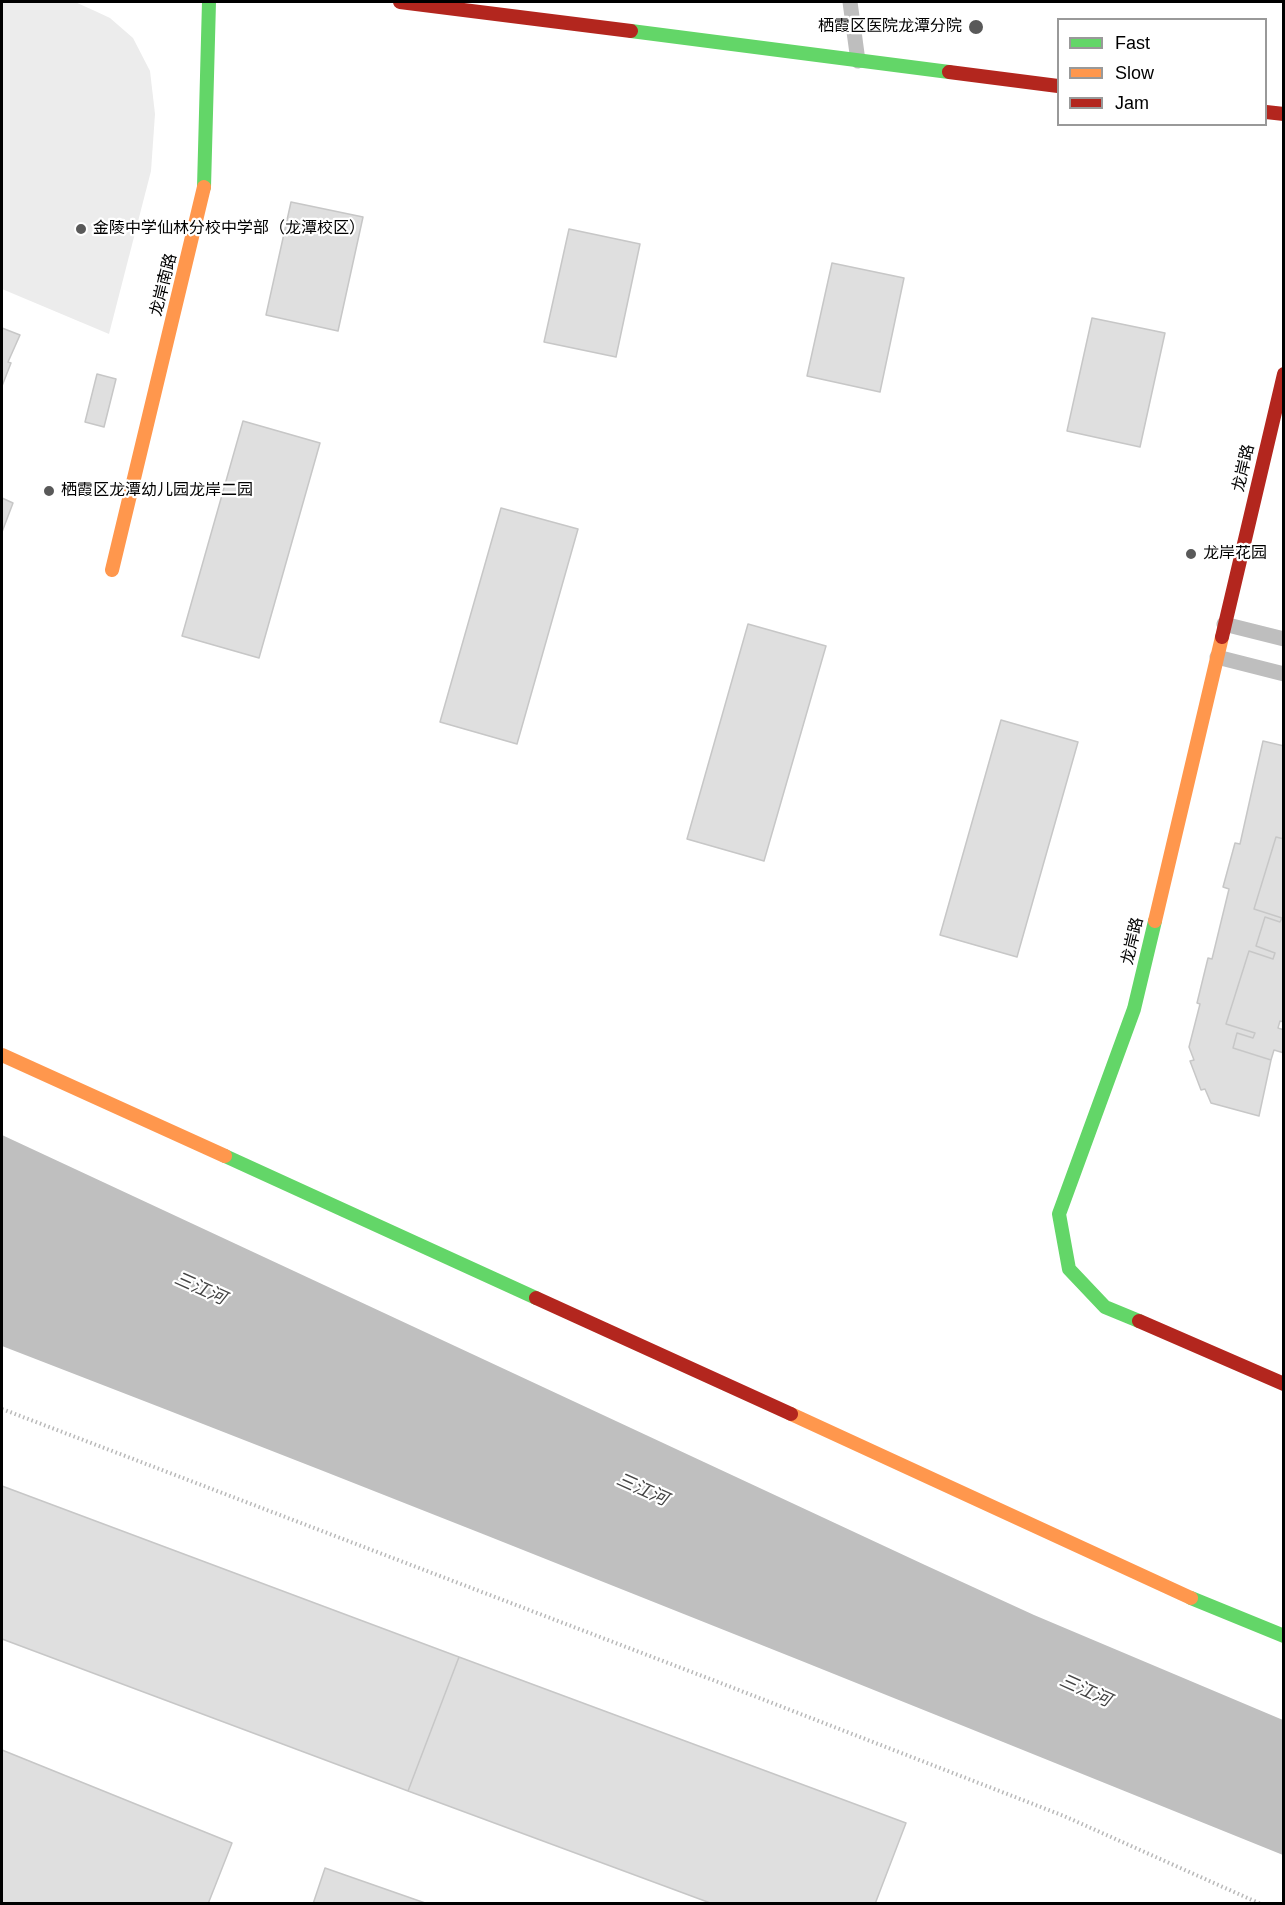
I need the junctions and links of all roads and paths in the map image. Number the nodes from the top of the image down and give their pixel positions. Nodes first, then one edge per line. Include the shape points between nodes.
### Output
1 (209, 2) edge
2 (400, 2) edge
3 (850, 2) edge
4 (858, 61) junction
5 (1057, 86) edge
6 (1267, 112) edge
7 (1284, 114) edge
8 (1284, 374) edge
9 (112, 570) dead end
10 (1224, 624) junction
11 (1284, 639) edge
12 (1216, 657) junction
13 (1284, 674) edge
14 (2, 1055) edge
15 (1284, 1384) edge
16 (2, 1409) edge
17 (1284, 1636) edge
18 (1261, 1904) edge

1 - 9 street, 龙岸南路 via 206,183
2 - 4 street
3 - 4 lane
4 - 5 street
6 - 7 street
8 - 10 street, 龙岸路
10 - 11 lane
10 - 12 street, 龙岸路
12 - 13 lane
12 - 15 street, 龙岸路 via 1134,1009 1059,1214 1069,1269 1105,1307
14 - 17 street via 1211,1607
16 - 18 path via 1064,1816

